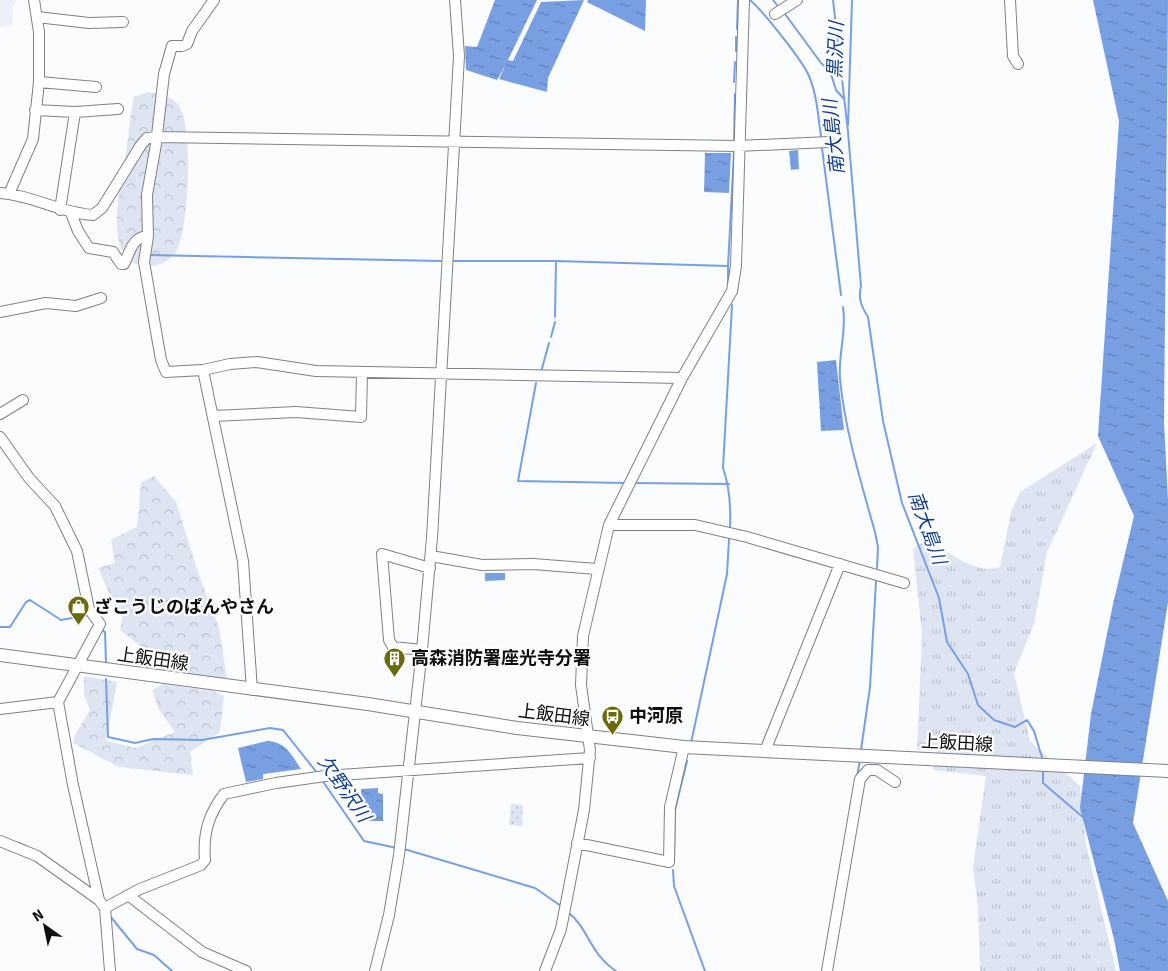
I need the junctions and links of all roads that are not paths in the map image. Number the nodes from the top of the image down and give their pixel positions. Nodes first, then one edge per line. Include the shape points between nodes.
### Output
1 (34, 0) edge
2 (214, 0) edge
3 (456, 0) edge
4 (744, 0) edge
5 (795, 0) edge
6 (1010, 0) edge
7 (774, 14) dead end
8 (37, 17) junction
9 (123, 22) dead end
10 (1018, 64) dead end
11 (39, 82) junction
12 (96, 87) dead end
13 (118, 109) dead end
14 (35, 110) junction
15 (75, 112) junction
16 (157, 137) junction
17 (455, 142) junction
18 (829, 142) dead end
19 (738, 146) junction
20 (5, 193) edge
21 (65, 212) junction
22 (148, 236) junction
23 (101, 298) dead end
24 (0, 312) edge
25 (203, 370) junction
26 (362, 373) junction
27 (440, 375) junction
28 (682, 378) junction
29 (23, 400) dead end
30 (0, 414) edge
31 (213, 416) junction
32 (0, 437) edge
33 (609, 525) junction
34 (431, 556) junction
35 (840, 564) junction
36 (430, 568) junction
37 (597, 569) junction
38 (904, 582) dead end
39 (422, 650) junction
40 (0, 655) edge
41 (78, 666) junction
42 (252, 690) junction
43 (58, 702) junction
44 (0, 709) edge
45 (415, 711) junction
46 (590, 737) junction
47 (767, 746) dead end
48 (684, 747) junction
49 (590, 758) junction
50 (1168, 771) edge
51 (410, 772) junction
52 (895, 782) dead end
53 (0, 841) edge
54 (577, 843) junction
55 (128, 895) junction
56 (102, 904) junction
57 (110, 971) edge
58 (246, 971) edge
59 (375, 971) edge
60 (545, 971) edge
61 (827, 971) edge

1 - 8 street
2 - 16 street via 192,31 187,44 172,46 164,74
3 - 17 street via 459,56
4 - 19 street
5 - 7 street
6 - 10 street via 1013,56
8 - 9 street via 89,23
8 - 11 street
11 - 12 street
11 - 14 street
13 - 15 street
14 - 15 street
14 - 20 street via 33,139
15 - 21 street
16 - 17 street
16 - 21 street via 148,138 141,144 102,208 93,214
16 - 22 street via 147,195
17 - 19 street
17 - 27 street
18 - 19 street
19 - 28 street via 736,266 732,291
20 - 21 street
21 - 22 street via 86,245 94,250 113,252 121,264 124,264 132,245
22 - 25 street via 144,262 161,360 166,372
23 - 24 street via 76,306 46,303
25 - 26 street via 257,362 316,371
25 - 31 street
26 - 27 street
26 - 31 street via 361,417 296,412
27 - 28 street
27 - 34 street
28 - 33 street
29 - 30 street
31 - 42 street via 243,561
32 - 41 street via 29,478 55,506 77,551 89,610 98,627
33 - 35 street via 695,525
33 - 37 street
34 - 36 street
34 - 37 street via 482,565 533,564
35 - 38 street
35 - 47 street
36 - 39 street
36 - 39 street via 382,554 389,640 393,647
37 - 46 street via 583,636 582,685
39 - 45 street
40 - 41 main road, 上飯田線
41 - 42 main road, 上飯田線
41 - 43 street
42 - 45 main road, 上飯田線
43 - 44 street
43 - 56 street via 72,785
45 - 46 main road, 上飯田線
45 - 51 street
46 - 48 main road, 上飯田線
46 - 49 street
48 - 50 main road, 上飯田線
48 - 54 street via 670,807 669,862
49 - 51 street
49 - 54 street
51 - 55 street via 321,777 224,794 215,806 206,829 204,862
51 - 59 street via 389,915
52 - 61 street via 877,770 868,770 860,779
53 - 56 street via 38,856
54 - 60 street via 564,915
55 - 56 street
55 - 58 street via 202,952
56 - 57 street

